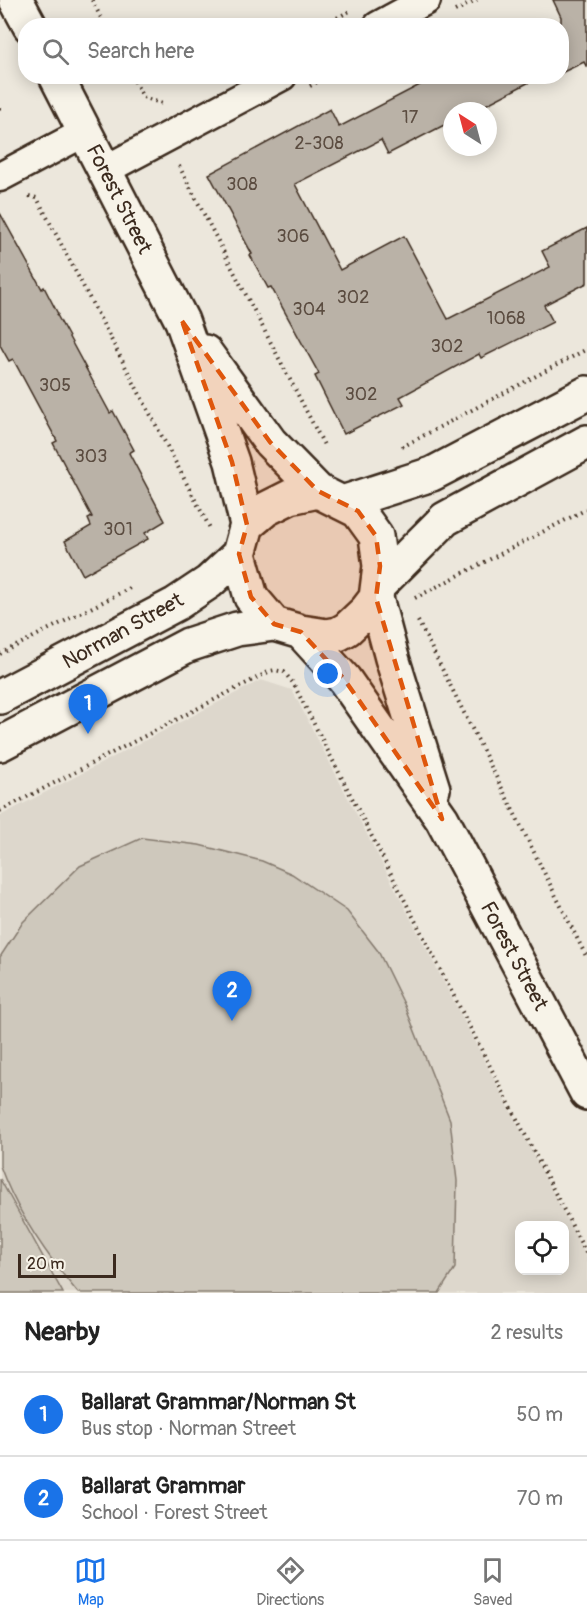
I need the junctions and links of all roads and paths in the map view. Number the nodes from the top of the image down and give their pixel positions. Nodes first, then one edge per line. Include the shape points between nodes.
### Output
1 (16, 0) edge
2 (92, 0) edge
3 (426, 0) edge
4 (351, 10) dead end
5 (26, 18) edge
6 (101, 18) edge
7 (336, 18) edge
8 (393, 18) edge
9 (60, 84) edge
10 (136, 84) edge
11 (267, 84) edge
12 (143, 97) dead end
13 (85, 132) junction
14 (179, 166) dead end
15 (105, 170) junction
16 (0, 177) edge
17 (26, 195) dead end
18 (182, 321) junction
19 (587, 349) edge
20 (587, 393) edge
21 (587, 442) edge
22 (400, 447) dead end
23 (326, 451) dead end
24 (330, 497) junction
25 (587, 509) edge
26 (212, 533) dead end
27 (243, 540) junction
28 (135, 585) dead end
29 (377, 591) junction
30 (409, 601) dead end
31 (414, 612) dead end
32 (288, 628) junction
33 (0, 654) edge
34 (0, 697) edge
35 (0, 744) edge
36 (0, 811) edge
37 (442, 819) junction
38 (587, 958) edge
39 (587, 1093) edge
40 (587, 1255) edge

1 - 5 street
2 - 6 path
3 - 8 street
4 - 7 path
9 - 13 street, Forest Street
10 - 12 path
11 - 15 street
13 - 15 street, Forest Street
13 - 16 street
14 - 23 path
15 - 18 street, Forest Street
17 - 26 path via 37,198
18 - 24 street, Forest Street via 270,442
18 - 27 street, Forest Street via 232,462
19 - 22 path
20 - 24 street via 432,474
21 - 29 street via 445,519
24 - 27 street via 290,497 266,509
24 - 29 street via 358,511 376,536 380,567
25 - 30 path
27 - 32 street via 251,597
27 - 34 street, Norman Street via 209,582 176,604
28 - 33 path
29 - 32 street via 357,621 338,634 327,636
29 - 37 street, Forest Street via 392,658
31 - 38 path
32 - 35 street, Norman Street via 237,629 188,645
32 - 37 street, Forest Street via 344,679
36 - 40 path via 270,671 284,672
37 - 39 street, Forest Street

